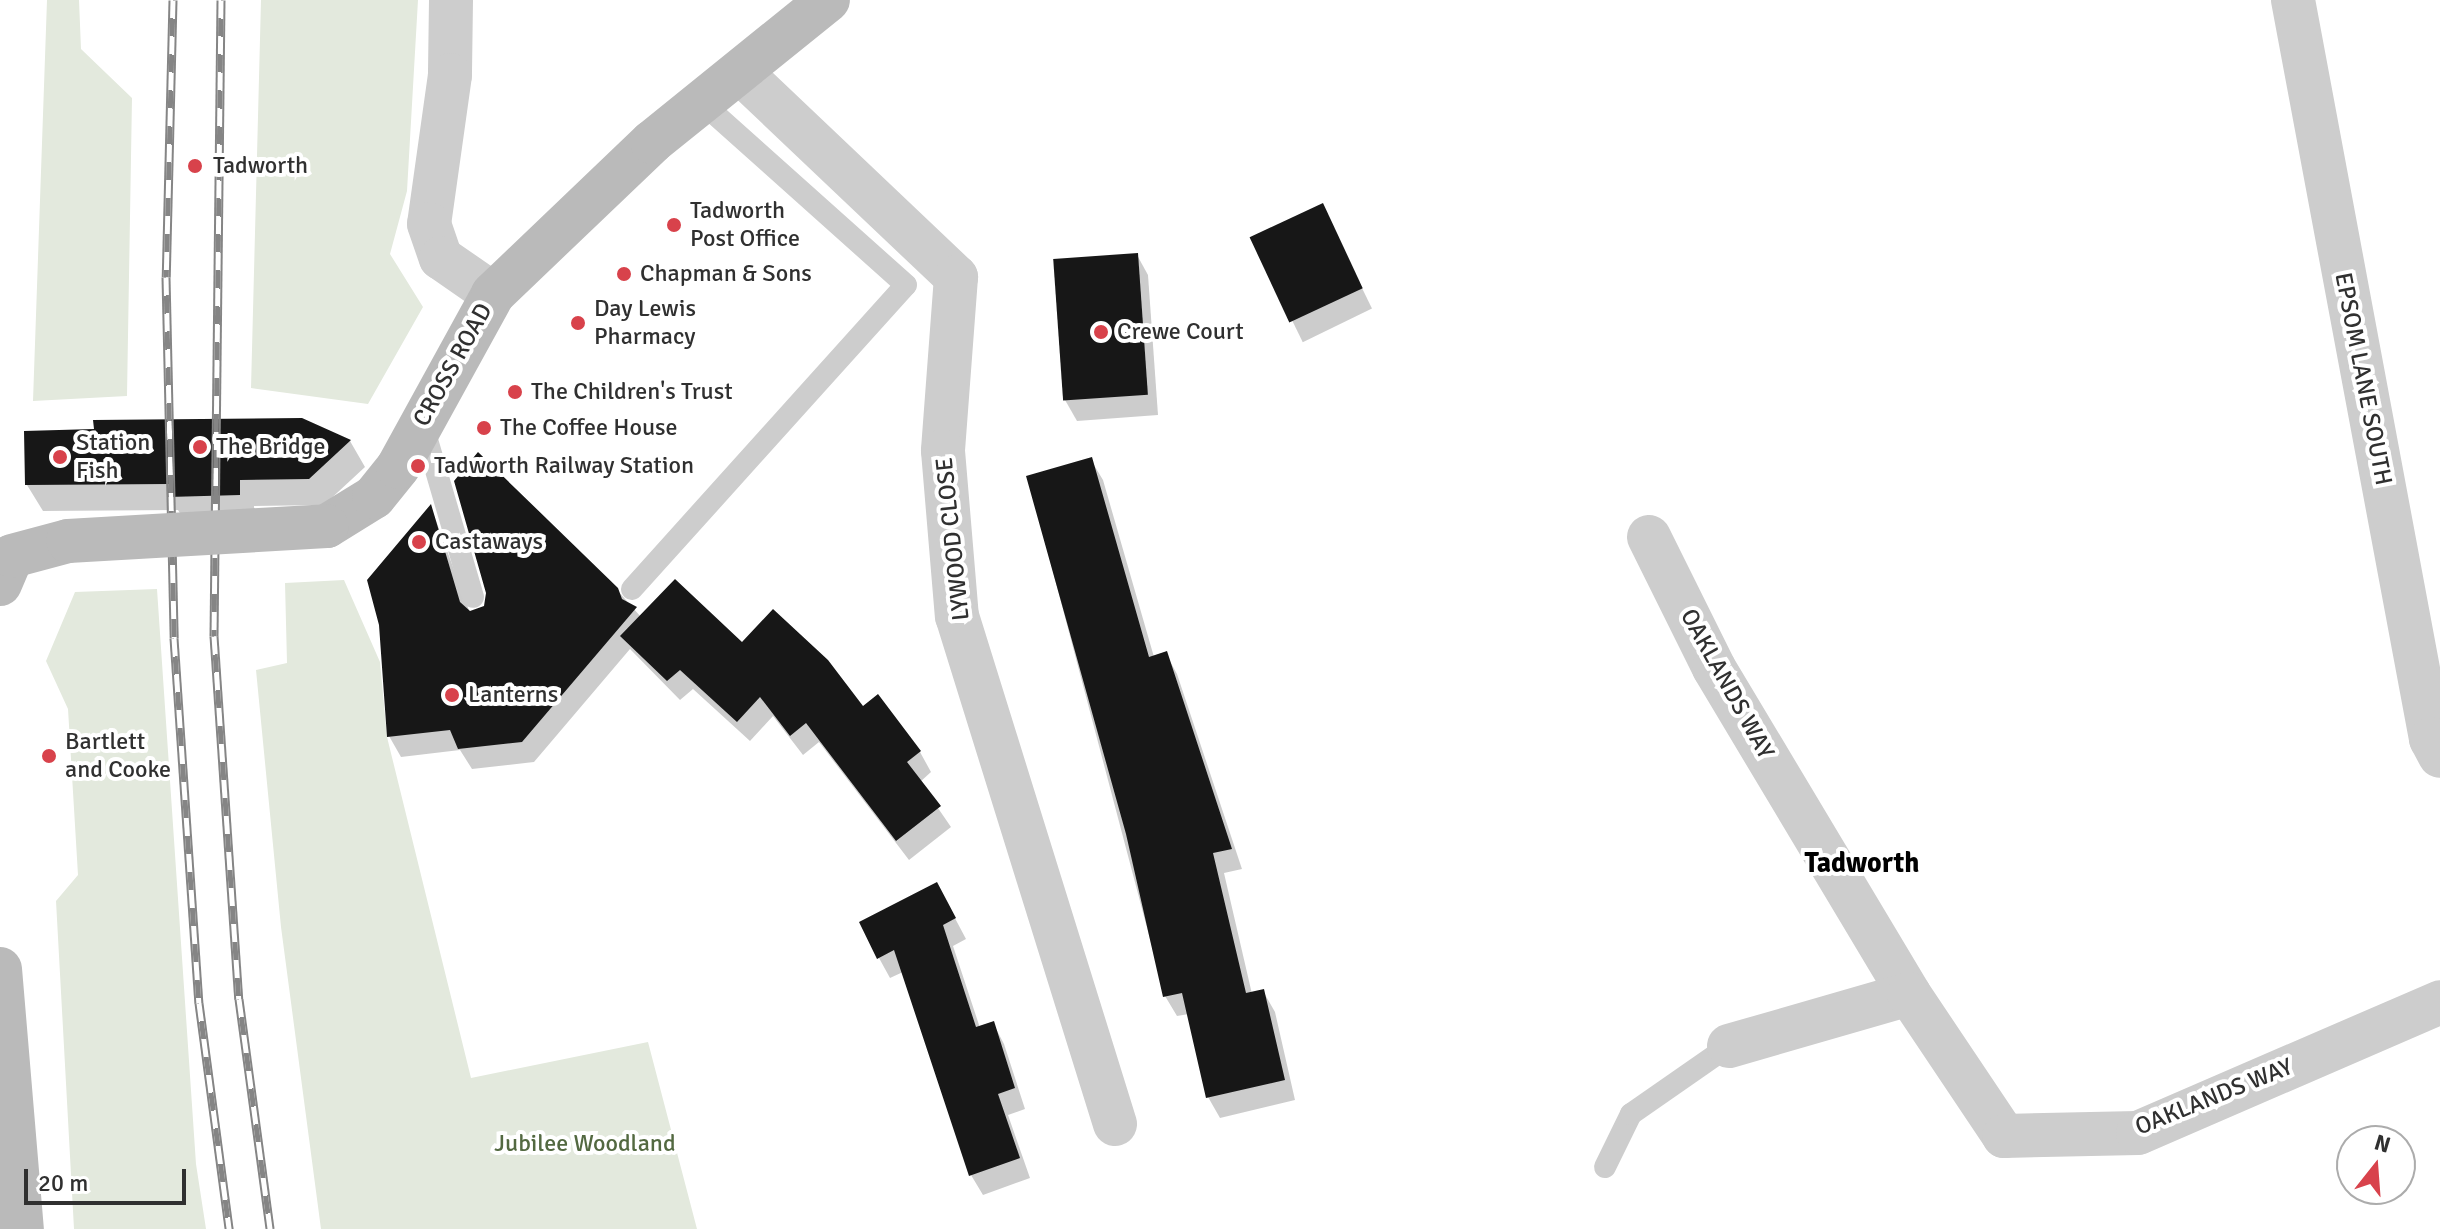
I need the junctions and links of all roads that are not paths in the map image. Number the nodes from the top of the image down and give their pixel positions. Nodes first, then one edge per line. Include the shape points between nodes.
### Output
1 (451, 0) edge
2 (828, 0) edge
3 (2293, 0) edge
4 (740, 72) junction
5 (701, 102) junction
6 (493, 294) junction
7 (422, 421) junction
8 (1649, 537) dead end
9 (6, 570) edge
10 (632, 589) dead end
11 (473, 597) dead end
12 (2440, 756) edge
13 (0, 969) edge
14 (1909, 994) junction
15 (2440, 1002) edge
16 (1729, 1046) joint
17 (1115, 1124) dead end
18 (1605, 1167) dead end
19 (22, 1229) edge

1 - 6 street via 449,90 429,224 441,258
2 - 4 main road, CROSS ROAD
3 - 12 street, EPSOM LANE SOUTH via 2431,739
4 - 5 main road, CROSS ROAD
4 - 17 street, LYWOOD CLOSE via 956,277 943,451 957,616
5 - 6 main road, CROSS ROAD
5 - 10 lane via 906,285
6 - 7 main road, CROSS ROAD
7 - 9 main road, CROSS ROAD, bridge via 398,467 374,497 327,526 68,541
7 - 11 lane
8 - 14 street, OAKLANDS WAY via 1714,668
13 - 19 main road
14 - 15 street, OAKLANDS WAY via 2004,1136 2138,1133
14 - 16 street
16 - 18 lane via 1631,1114

